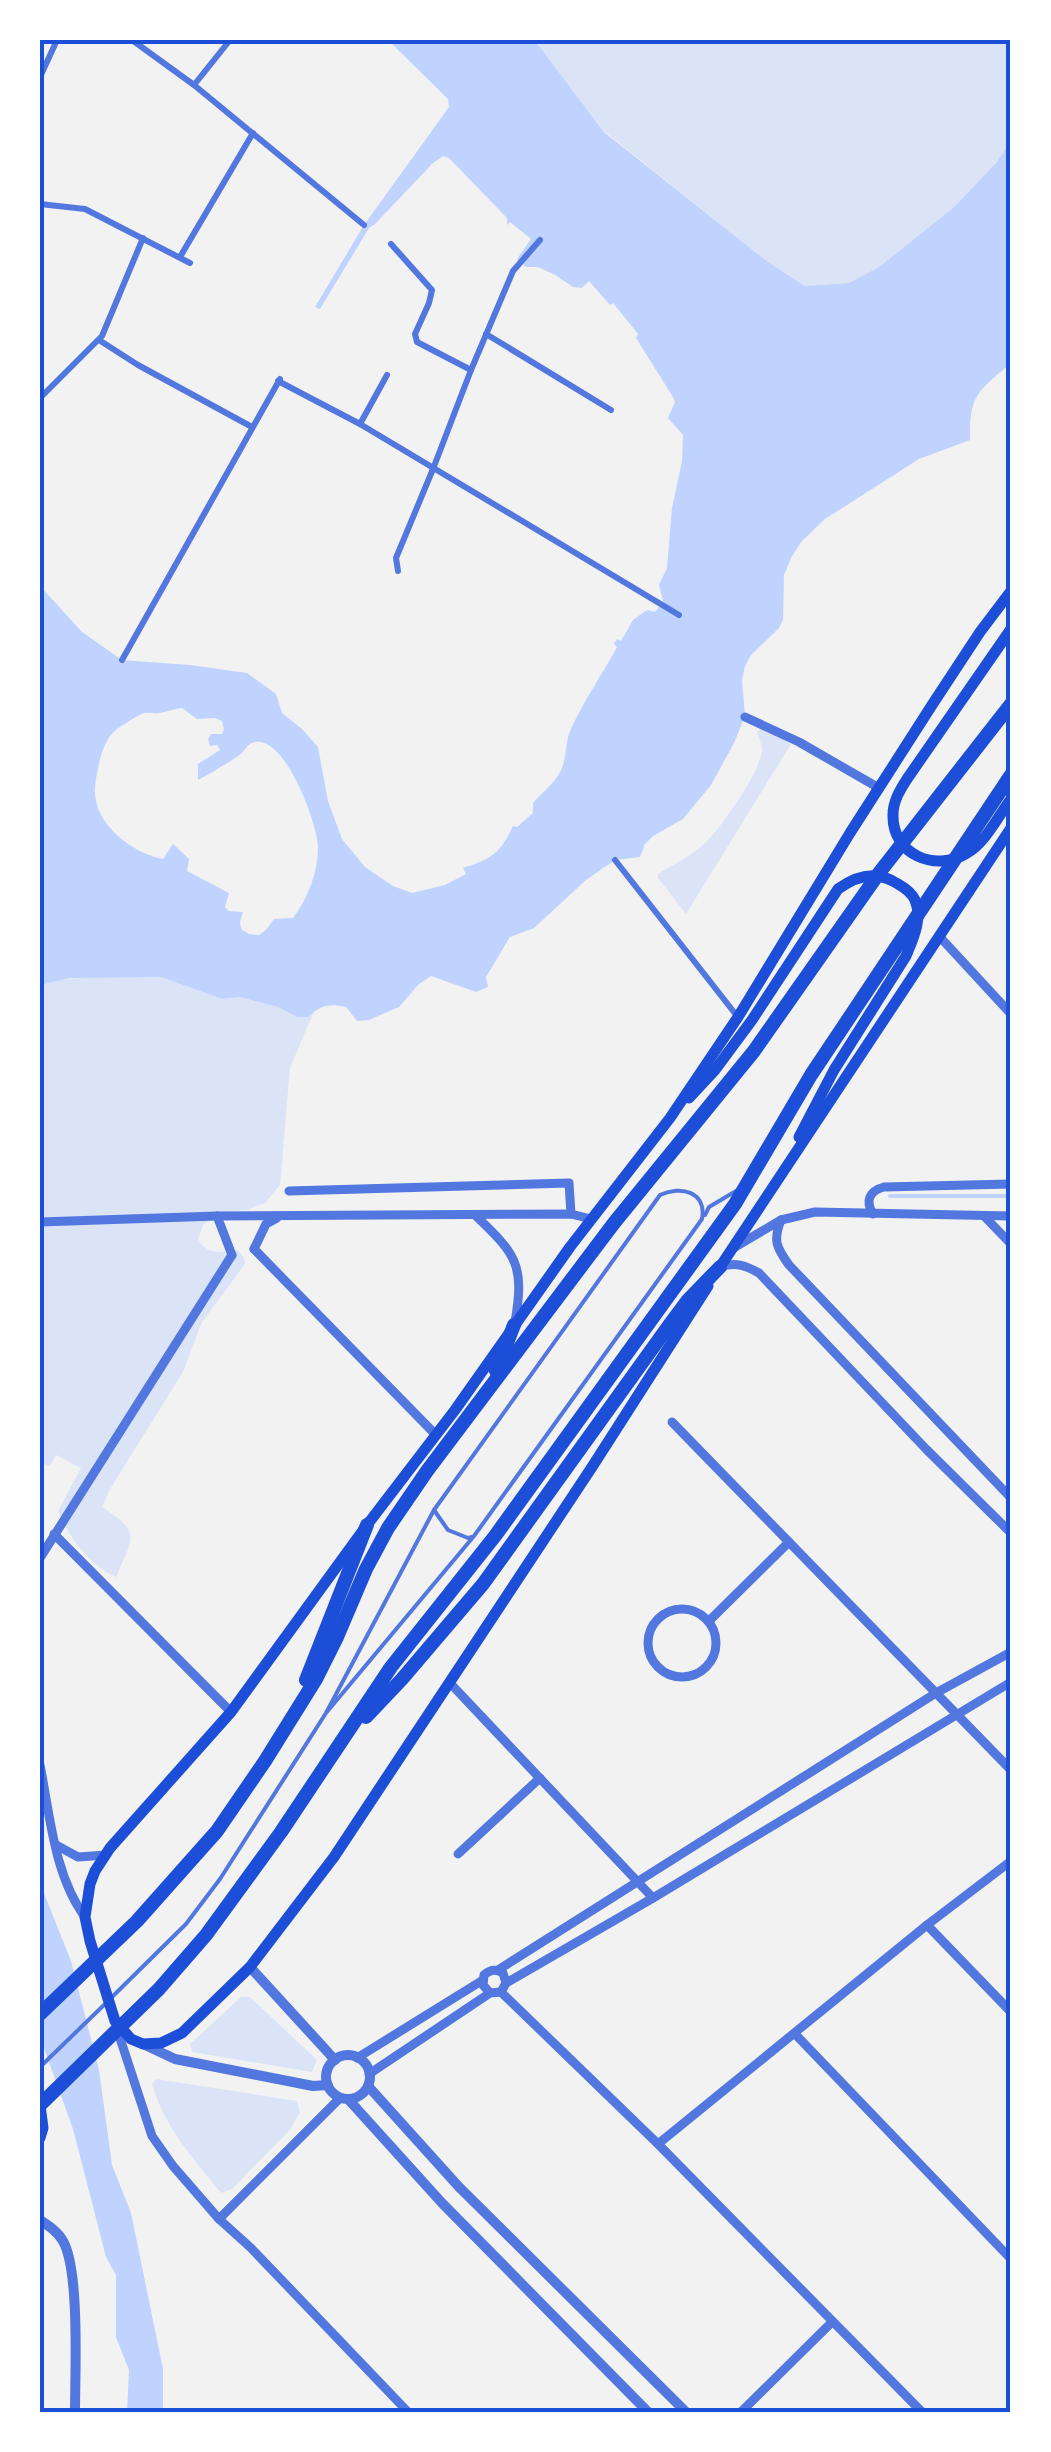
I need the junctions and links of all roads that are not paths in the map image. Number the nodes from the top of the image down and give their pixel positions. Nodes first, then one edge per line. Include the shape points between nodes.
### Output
1 (57, 40) edge
2 (132, 40) edge
3 (230, 40) edge
4 (40, 77) edge
5 (194, 85) junction
6 (253, 133) junction
7 (40, 204) edge
8 (364, 225) dead end
9 (143, 238) junction
10 (540, 240) dead end
11 (391, 244) dead end
12 (180, 257) junction
13 (190, 262) dead end
14 (486, 334) junction
15 (99, 340) junction
16 (471, 370) junction
17 (387, 374) dead end
18 (40, 398) edge
19 (611, 410) dead end
20 (360, 424) junction
21 (252, 427) junction
22 (433, 469) junction
23 (398, 571) dead end
24 (1011, 591) edge
25 (679, 614) dead end
26 (1011, 629) edge
27 (122, 660) dead end
28 (1011, 704) edge
29 (744, 718) dead end
30 (1011, 775) edge
31 (879, 788) junction
32 (1011, 798) edge
33 (1011, 828) edge
34 (615, 860) dead end
35 (940, 936) junction
36 (1011, 1014) edge
37 (738, 1017) junction
38 (670, 1118) junction
39 (780, 1177) junction
40 (1011, 1184) edge
41 (746, 1188) junction
42 (289, 1191) dead end
43 (571, 1214) junction
44 (873, 1214) junction
45 (217, 1216) junction
46 (280, 1216) junction
47 (476, 1216) junction
48 (984, 1216) junction
49 (1011, 1216) edge
50 (591, 1219) junction
51 (702, 1219) junction
52 (781, 1220) junction
53 (40, 1222) edge
54 (1011, 1244) edge
55 (254, 1249) junction
56 (732, 1249) junction
57 (232, 1255) junction
58 (720, 1267) junction
59 (514, 1325) junction
60 (489, 1389) junction
61 (672, 1422) dead end
62 (436, 1435) junction
63 (1011, 1498) edge
64 (434, 1510) junction
65 (367, 1525) junction
66 (1011, 1532) edge
67 (54, 1534) junction
68 (474, 1536) junction
69 (790, 1542) junction
70 (40, 1558) edge
71 (709, 1621) junction
72 (1011, 1652) edge
73 (448, 1682) junction
74 (1011, 1682) edge
75 (936, 1692) junction
76 (231, 1712) junction
77 (326, 1713) junction
78 (956, 1714) junction
79 (290, 1722) junction
80 (342, 1743) junction
81 (40, 1765) edge
82 (1011, 1770) edge
83 (540, 1778) junction
84 (56, 1845) junction
85 (458, 1854) dead end
86 (106, 1855) junction
87 (1011, 1861) edge
88 (638, 1880) junction
89 (653, 1898) junction
90 (86, 1917) junction
91 (927, 1925) junction
92 (250, 1967) junction
93 (498, 1970) junction
94 (482, 1980) junction
95 (499, 1989) junction
96 (1011, 2012) edge
97 (40, 2014) edge
98 (115, 2022) junction
99 (795, 2034) junction
100 (143, 2044) junction
101 (357, 2058) junction
102 (335, 2060) junction
103 (40, 2067) edge
104 (369, 2080) junction
105 (328, 2086) junction
106 (344, 2098) junction
107 (40, 2105) edge
108 (40, 2138) edge
109 (658, 2144) junction
110 (458, 2187) junction
111 (442, 2203) junction
112 (220, 2219) junction
113 (40, 2220) edge
114 (1011, 2259) edge
115 (832, 2322) junction
116 (75, 2412) edge
117 (408, 2412) edge
118 (648, 2412) edge
119 (686, 2412) edge
120 (742, 2412) edge
121 (922, 2412) edge

1 - 4 street
2 - 5 street
3 - 5 street
5 - 6 street
6 - 8 street
6 - 12 street
7 - 9 street via 84,209
9 - 12 street
9 - 15 street
10 - 14 street via 514,270
11 - 16 street via 432,290 414,334 417,342
12 - 13 street
14 - 16 street
14 - 19 street
15 - 18 street
15 - 21 street
16 - 22 street
17 - 20 street
20 - 21 street via 280,379
20 - 22 street
21 - 27 street
22 - 23 street via 396,558
22 - 25 street
24 - 31 main road
26 - 32 main road via 907,779 893,822 907,848 942,862 979,843
28 - 60 highway via 754,1050
29 - 31 street
30 - 41 highway via 811,1075
31 - 37 main road
33 - 35 main road
34 - 37 street
35 - 36 street
35 - 39 main road
37 - 38 main road
38 - 39 main road via 742,1033 838,889 864,876 892,880 915,899 914,938 834,1070
38 - 50 main road
39 - 56 main road
40 - 44 street via 884,1187 868,1199
41 - 51 lane via 714,1204
41 - 80 highway via 495,1536 391,1667
42 - 43 street via 569,1183
43 - 47 street
43 - 50 street
44 - 48 street
44 - 52 street via 815,1212
45 - 46 street
45 - 53 street
45 - 57 street
46 - 47 street
46 - 55 street via 266,1224
47 - 59 street via 512,1253 518,1270
48 - 49 street
48 - 54 street
50 - 59 main road
51 - 64 lane via 702,1202 688,1191 660,1195
51 - 68 lane
52 - 56 street
52 - 63 street via 777,1244 789,1264
55 - 57 street
55 - 62 street
56 - 58 main road
57 - 67 street
58 - 66 street via 739,1264 759,1273
58 - 73 main road
58 - 80 highway via 670,1324 484,1584
59 - 60 highway
59 - 62 main road
60 - 79 highway via 388,1528
61 - 69 street
62 - 65 main road
64 - 68 lane via 448,1530
64 - 77 lane
65 - 76 main road
65 - 79 highway
67 - 70 street
67 - 76 street
68 - 77 lane
69 - 71 street
69 - 75 street
71 - 71 street via 687,1609 663,1614 648,1636 660,1670 684,1678 707,1668 717,1644
72 - 75 street
73 - 83 street
73 - 92 main road via 334,1857
74 - 78 street
75 - 78 street
75 - 88 street
76 - 86 main road
77 - 103 lane via 186,1924
78 - 82 street
78 - 89 street
79 - 97 highway via 216,1831
80 - 107 highway via 206,1935
81 - 84 street
83 - 85 street
83 - 88 street
84 - 86 street via 78,1857
84 - 90 street
86 - 90 main road via 90,1884
87 - 91 street
88 - 89 street
88 - 93 street
89 - 95 street
90 - 98 main road
91 - 96 street
91 - 99 street
92 - 100 main road via 182,2032
92 - 102 street
93 - 94 street
93 - 95 street
94 - 95 street
94 - 101 street
95 - 104 street
95 - 109 street
98 - 100 main road
98 - 112 street via 152,2136
99 - 109 street
99 - 114 street
100 - 105 street via 175,2060
101 - 102 street
101 - 104 street
102 - 105 street
104 - 106 street via 356,2098
104 - 110 street
105 - 106 street
106 - 111 street
106 - 112 street
107 - 108 main road
109 - 115 street
110 - 111 street
110 - 119 street
111 - 118 street
112 - 117 street
113 - 116 street via 63,2242 72,2271
115 - 120 street
115 - 121 street

